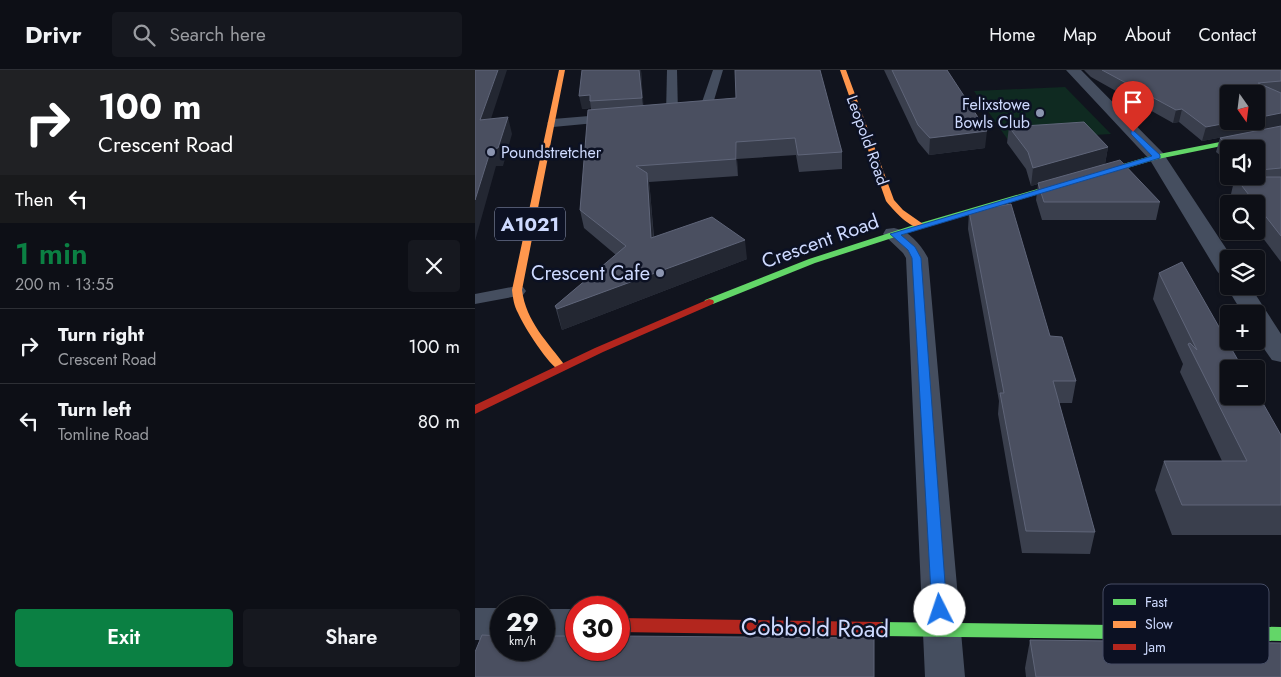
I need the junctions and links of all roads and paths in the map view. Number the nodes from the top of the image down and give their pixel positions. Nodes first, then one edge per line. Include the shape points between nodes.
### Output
1 (562, 70) edge
2 (672, 70) edge
3 (719, 70) edge
4 (843, 70) edge
5 (1073, 70) edge
6 (622, 118) edge
7 (553, 123) junction
8 (1281, 132) edge
9 (1157, 157) junction
10 (907, 230) junction
11 (1220, 257) edge
12 (517, 291) junction
13 (475, 299) edge
14 (1265, 328) edge
15 (1281, 354) edge
16 (560, 367) junction
17 (475, 410) edge
18 (475, 624) edge
19 (490, 624) edge
20 (630, 626) edge
21 (941, 630) junction
22 (1103, 632) edge
23 (945, 677) edge

1 - 7 main road, A1021
2 - 3 lane via 667,114 706,107
4 - 10 main road, Leopold Road via 890,201 900,212
5 - 9 street
6 - 7 lane
7 - 12 main road, A1021
8 - 9 main road, Crescent Road
9 - 10 main road, Crescent Road
9 - 11 street
10 - 16 main road, Crescent Road via 813,261
10 - 21 street, Leopold Road via 917,258
12 - 13 lane
12 - 16 main road, A1021 via 531,326
14 - 15 street
16 - 17 main road, Crescent Road
18 - 19 street
20 - 21 main road, Cobbold Road
21 - 22 main road, Cobbold Road
21 - 23 street, Leopold Road

